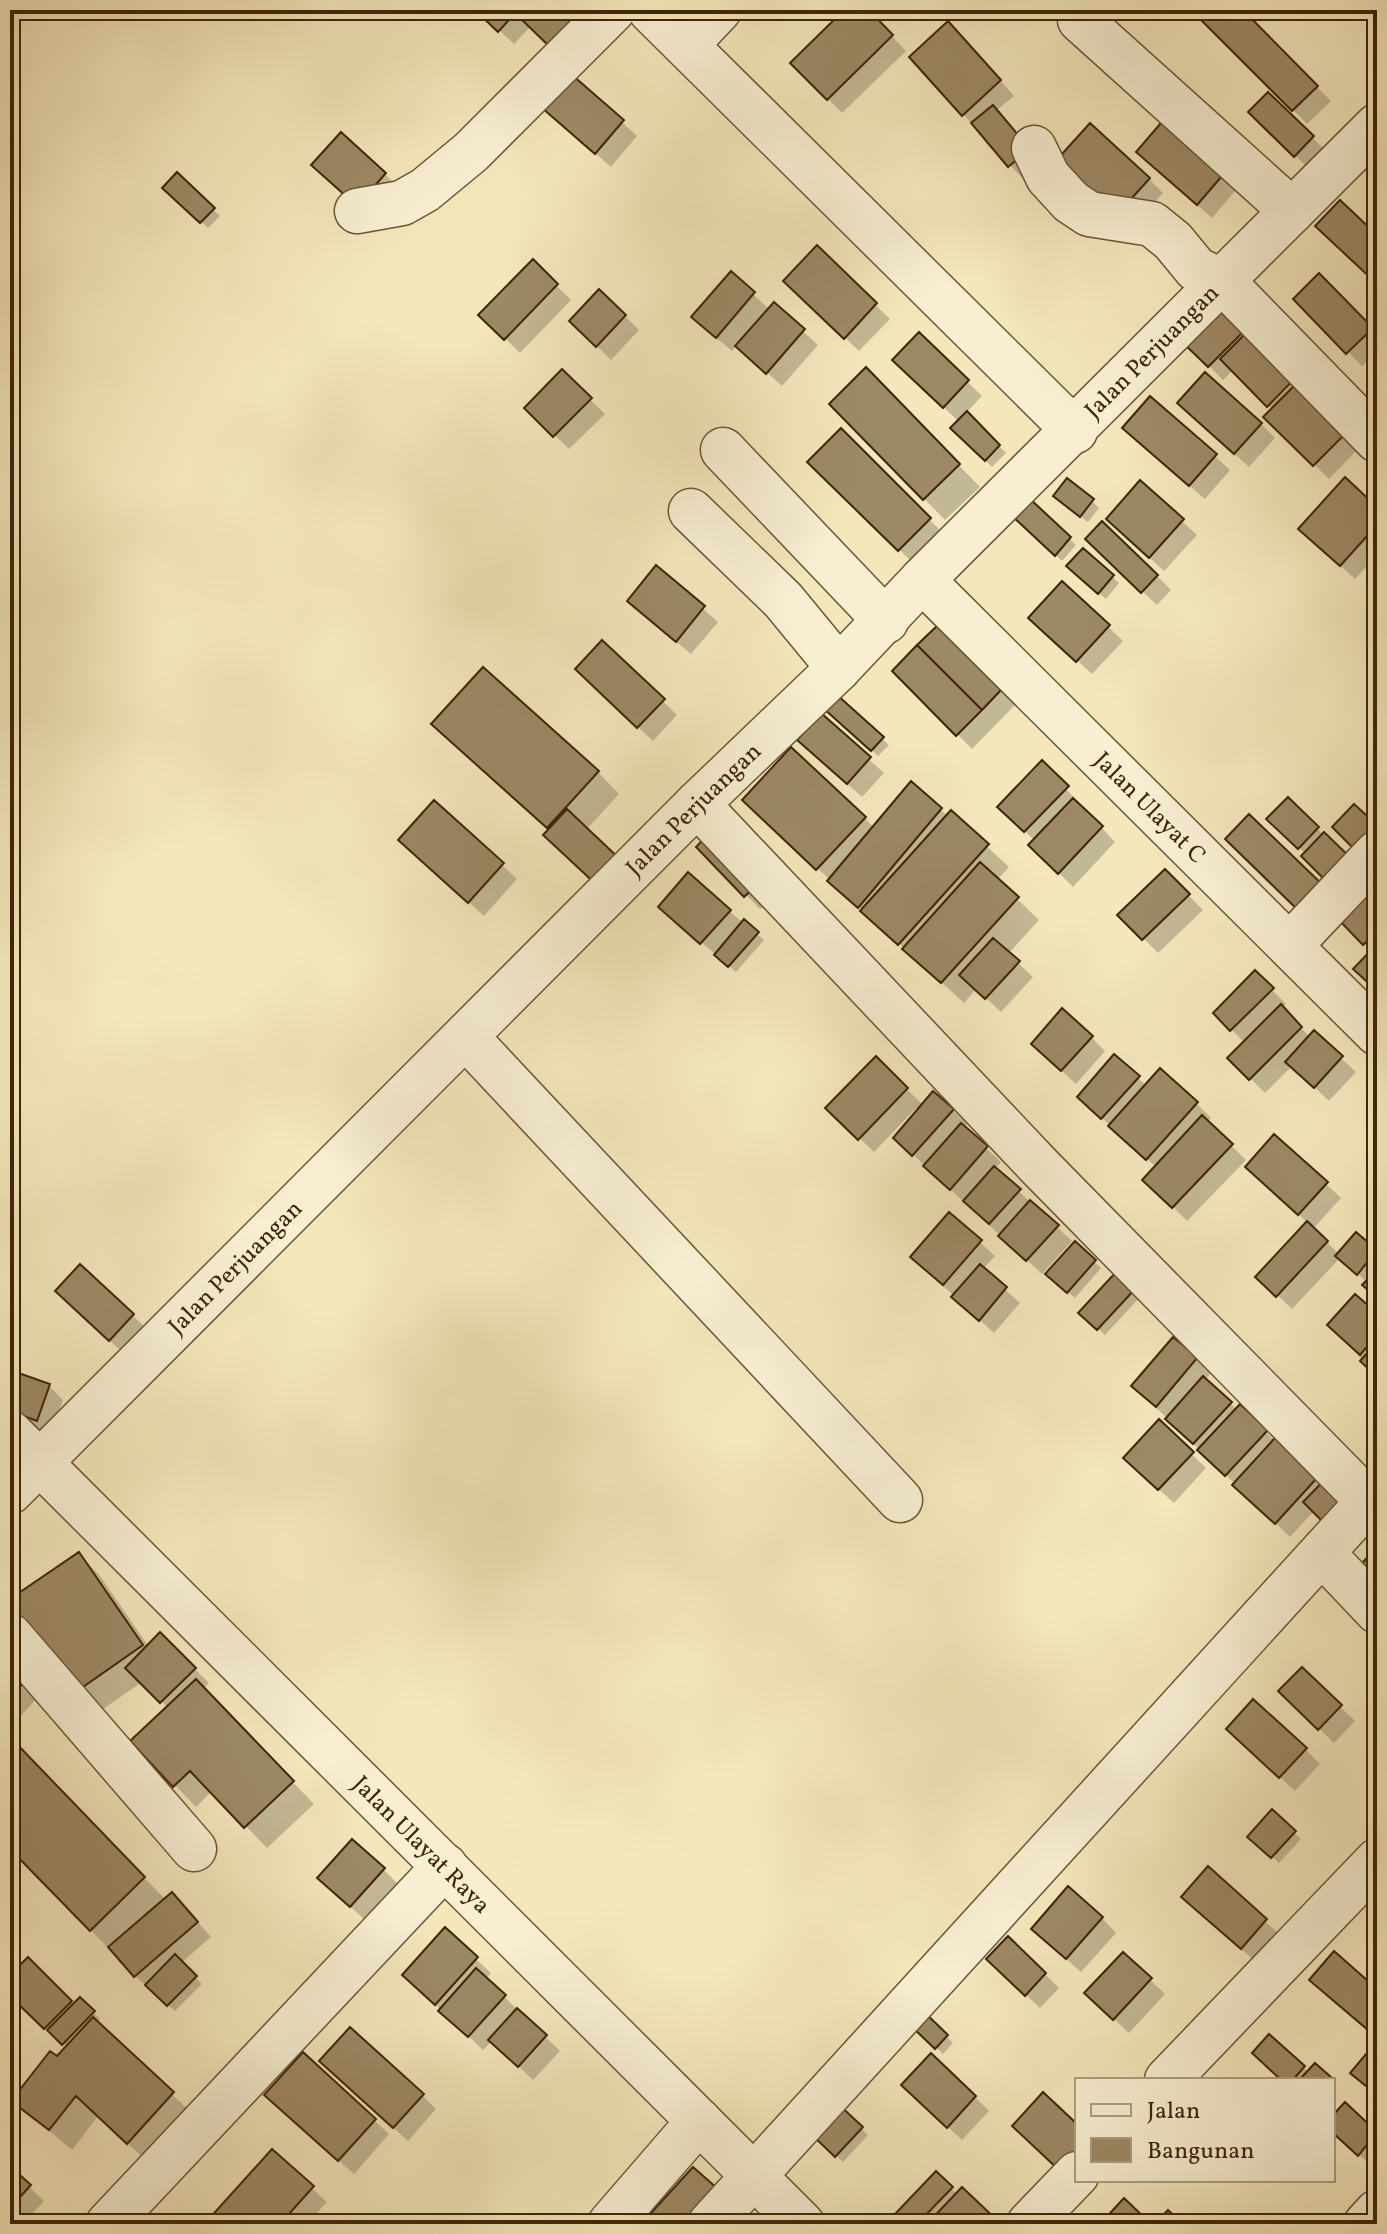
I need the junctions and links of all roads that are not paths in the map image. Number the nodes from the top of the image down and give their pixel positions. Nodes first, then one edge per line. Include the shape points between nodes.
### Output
1 (613, 10) edge
2 (650, 10) edge
3 (719, 10) edge
4 (1080, 20) dead end
5 (687, 44) junction
6 (1377, 126) edge
7 (1034, 148) dead end
8 (357, 211) dead end
9 (1292, 211) junction
10 (1223, 282) junction
11 (1075, 431) junction
12 (1377, 440) edge
13 (723, 450) dead end
14 (691, 511) dead end
15 (922, 580) junction
16 (886, 621) junction
17 (839, 668) junction
18 (697, 804) junction
19 (1377, 853) edge
20 (1291, 944) junction
21 (1377, 1033) edge
22 (466, 1037) junction
23 (10, 1433) edge
24 (25, 1478) edge
25 (1372, 1496) edge
26 (900, 1500) dead end
27 (1323, 1554) junction
28 (1377, 1611) edge
29 (10, 1636) edge
30 (194, 1849) dead end
31 (1377, 1861) edge
32 (445, 1866) junction
33 (1169, 2078) edge
34 (699, 2121) junction
35 (754, 2174) junction
36 (1075, 2176) edge
37 (1377, 2212) edge
38 (108, 2224) edge
39 (610, 2224) edge
40 (710, 2224) edge
41 (802, 2224) edge
42 (1029, 2224) edge
43 (1366, 2224) edge

1 - 8 street via 471,152 425,190 402,203
2 - 5 street
3 - 5 street
4 - 9 street
5 - 11 street
6 - 9 street, Jalan Perjuangan
7 - 10 street via 1048,177 1071,202 1089,214 1152,224 1196,269
9 - 10 street, Jalan Perjuangan
10 - 11 street, Jalan Perjuangan
10 - 12 street
11 - 15 street, Jalan Perjuangan
13 - 16 street
14 - 17 street via 783,600
15 - 16 street, Jalan Perjuangan
15 - 20 street, Jalan Ulayat C
16 - 17 street, Jalan Perjuangan
17 - 18 street, Jalan Perjuangan
18 - 22 street, Jalan Perjuangan
18 - 25 street via 1039,1166
19 - 20 street
20 - 21 street, Jalan Ulayat C
22 - 24 street, Jalan Perjuangan
22 - 26 street
23 - 24 street, Jalan Ulayat Raya
24 - 32 street, Jalan Ulayat Raya
25 - 27 street
27 - 28 street
27 - 35 street
29 - 30 street
31 - 33 street
32 - 34 street, Jalan Ulayat Raya
32 - 38 street
34 - 35 street, Jalan Ulayat Raya
34 - 39 street
35 - 40 street
35 - 41 street, Jalan Ulayat Raya
36 - 42 street
37 - 43 street

